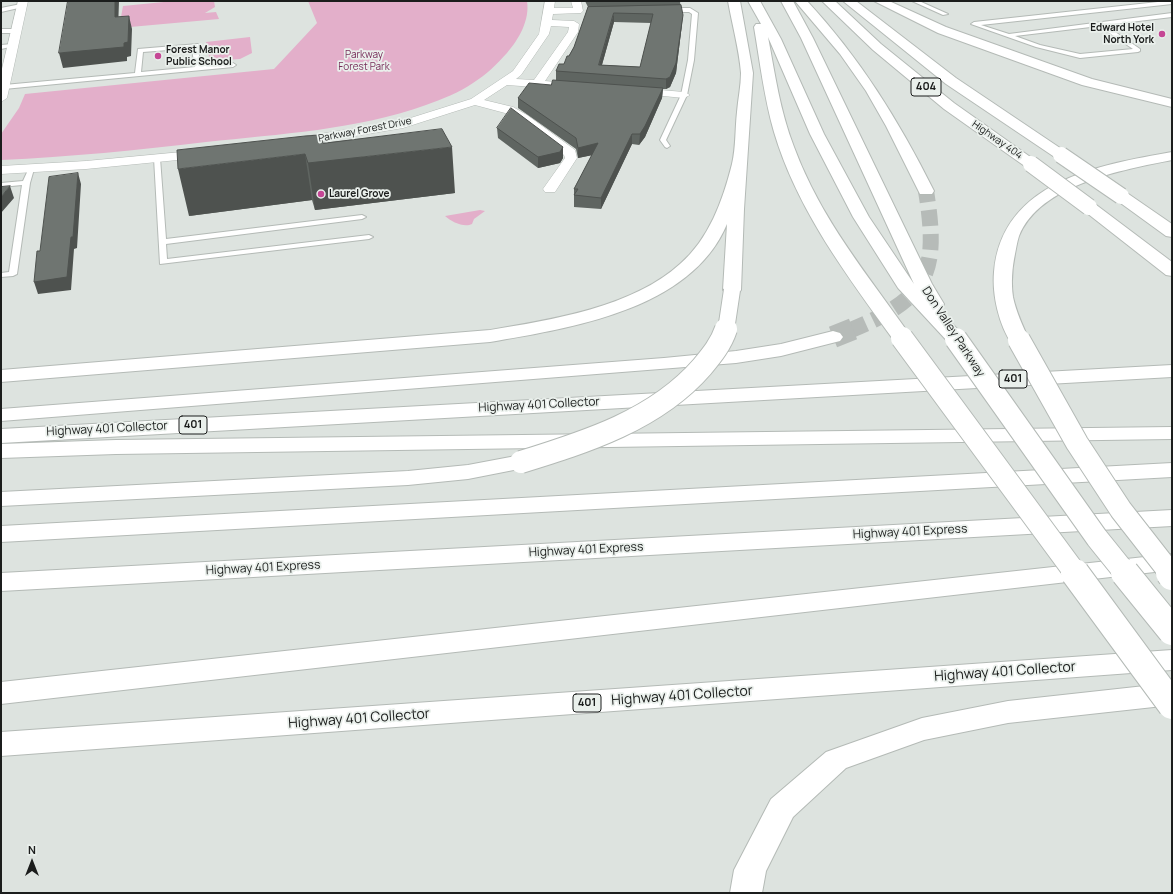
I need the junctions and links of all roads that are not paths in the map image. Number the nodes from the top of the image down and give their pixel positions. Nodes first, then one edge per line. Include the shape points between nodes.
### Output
1 (734, 1) edge
2 (787, 1) edge
3 (801, 1) edge
4 (828, 1) edge
5 (849, 1) edge
6 (880, 1) edge
7 (915, 1) edge
8 (1172, 2) edge
9 (22, 3) edge
10 (755, 3) edge
11 (579, 7) edge
12 (1, 10) edge
13 (662, 10) edge
14 (549, 12) edge
15 (945, 14) dead end
16 (1172, 15) edge
17 (1160, 17) junction
18 (1172, 21) edge
19 (1100, 24) junction
20 (1, 31) edge
21 (16, 31) junction
22 (1008, 35) junction
23 (6, 47) edge
24 (1008, 53) junction
25 (5, 60) edge
26 (233, 65) dead end
27 (198, 68) junction
28 (138, 73) junction
29 (506, 81) junction
30 (537, 83) junction
31 (4, 87) junction
32 (590, 88) edge
33 (627, 90) edge
34 (684, 95) junction
35 (1172, 97) edge
36 (1, 98) edge
37 (474, 101) junction
38 (1172, 103) edge
39 (279, 144) edge
40 (667, 146) dead end
41 (217, 152) edge
42 (157, 158) junction
43 (1172, 158) edge
44 (740, 162) junction
45 (31, 169) junction
46 (1, 170) edge
47 (26, 183) junction
48 (1, 185) edge
49 (550, 189) dead end
50 (926, 192) tunnel mouth
51 (362, 217) dead end
52 (1172, 232) edge
53 (369, 237) dead end
54 (162, 242) junction
55 (1172, 272) edge
56 (1, 275) edge
57 (833, 337) tunnel mouth
58 (956, 339) junction
59 (1172, 358) edge
60 (1172, 371) edge
61 (1, 376) edge
62 (855, 388) junction
63 (1, 415) edge
64 (1172, 432) edge
65 (1, 436) edge
66 (1, 451) edge
67 (1172, 470) edge
68 (1, 499) edge
69 (1172, 518) edge
70 (1, 534) edge
71 (1172, 562) edge
72 (1172, 576) edge
73 (1, 582) edge
74 (1172, 631) edge
75 (1172, 660) edge
76 (1, 693) edge
77 (1172, 694) edge
78 (1172, 705) edge
79 (1, 744) edge
80 (746, 893) edge

1 - 44 highway via 747,73
2 - 58 highway, Don Valley Parkway via 807,38 923,284
3 - 50 highway via 862,75 882,105
4 - 55 highway, Highway 404 / 404, bridge via 877,47 943,101 1089,207
5 - 52 highway, Highway 404 / 404, bridge via 951,81
6 - 24 highway via 942,30
7 - 15 lane
8 - 22 lane via 974,24
9 - 12 lane
9 - 21 street
10 - 58 highway via 775,39 817,134 861,217 904,284
10 - 78 highway, bridge via 777,115 786,146 801,184 824,228
11 - 14 street
13 - 34 lane via 690,10 695,14 691,60
14 - 29 street, Parkway Forest Drive via 544,34 517,73
14 - 30 street via 574,24 573,32 542,80
16 - 17 lane
17 - 18 lane
17 - 19 lane
19 - 22 lane
19 - 22 lane via 1138,50 1080,56 1038,46
20 - 21 lane
21 - 23 street
23 - 25 street
24 - 35 highway
24 - 38 highway via 1087,82
25 - 31 street
26 - 27 lane
27 - 28 lane
27 - 28 lane via 195,50 140,52
28 - 31 lane
29 - 30 street
29 - 37 street, Parkway Forest Drive
30 - 32 street
31 - 36 street
33 - 34 street
34 - 40 lane via 663,140
37 - 39 street, Parkway Forest Drive via 403,124
37 - 49 street via 509,110 570,153 571,158
41 - 42 street
42 - 45 street
42 - 54 lane
43 - 72 highway, bridge via 1138,162 1107,170 1046,195 1026,211 1011,231 1004,254 1002,280 1006,308 1019,340 1077,443 1122,510
44 - 61 highway via 722,217 704,249 677,274 659,286 599,312 490,336
44 - 68 highway, bridge via 732,290 722,340 702,368 680,389 654,408 624,424 572,446 521,462 468,472 408,478
45 - 46 street
45 - 47 lane
47 - 48 lane
47 - 56 lane via 13,274
51 - 54 lane
53 - 54 lane via 163,262
57 - 63 highway via 781,350 664,364
58 - 74 highway, Don Valley Parkway, bridge via 1097,538
59 - 62 highway
60 - 62 highway, Highway 401 Collector / 401
62 - 65 highway, Highway 401 Collector / 401
64 - 66 highway via 116,447
67 - 70 highway
69 - 73 highway, Highway 401 Express
71 - 76 highway
75 - 79 highway, Highway 401 Collector / 401
77 - 80 highway via 1008,712 922,729 836,760 782,808 750,870

